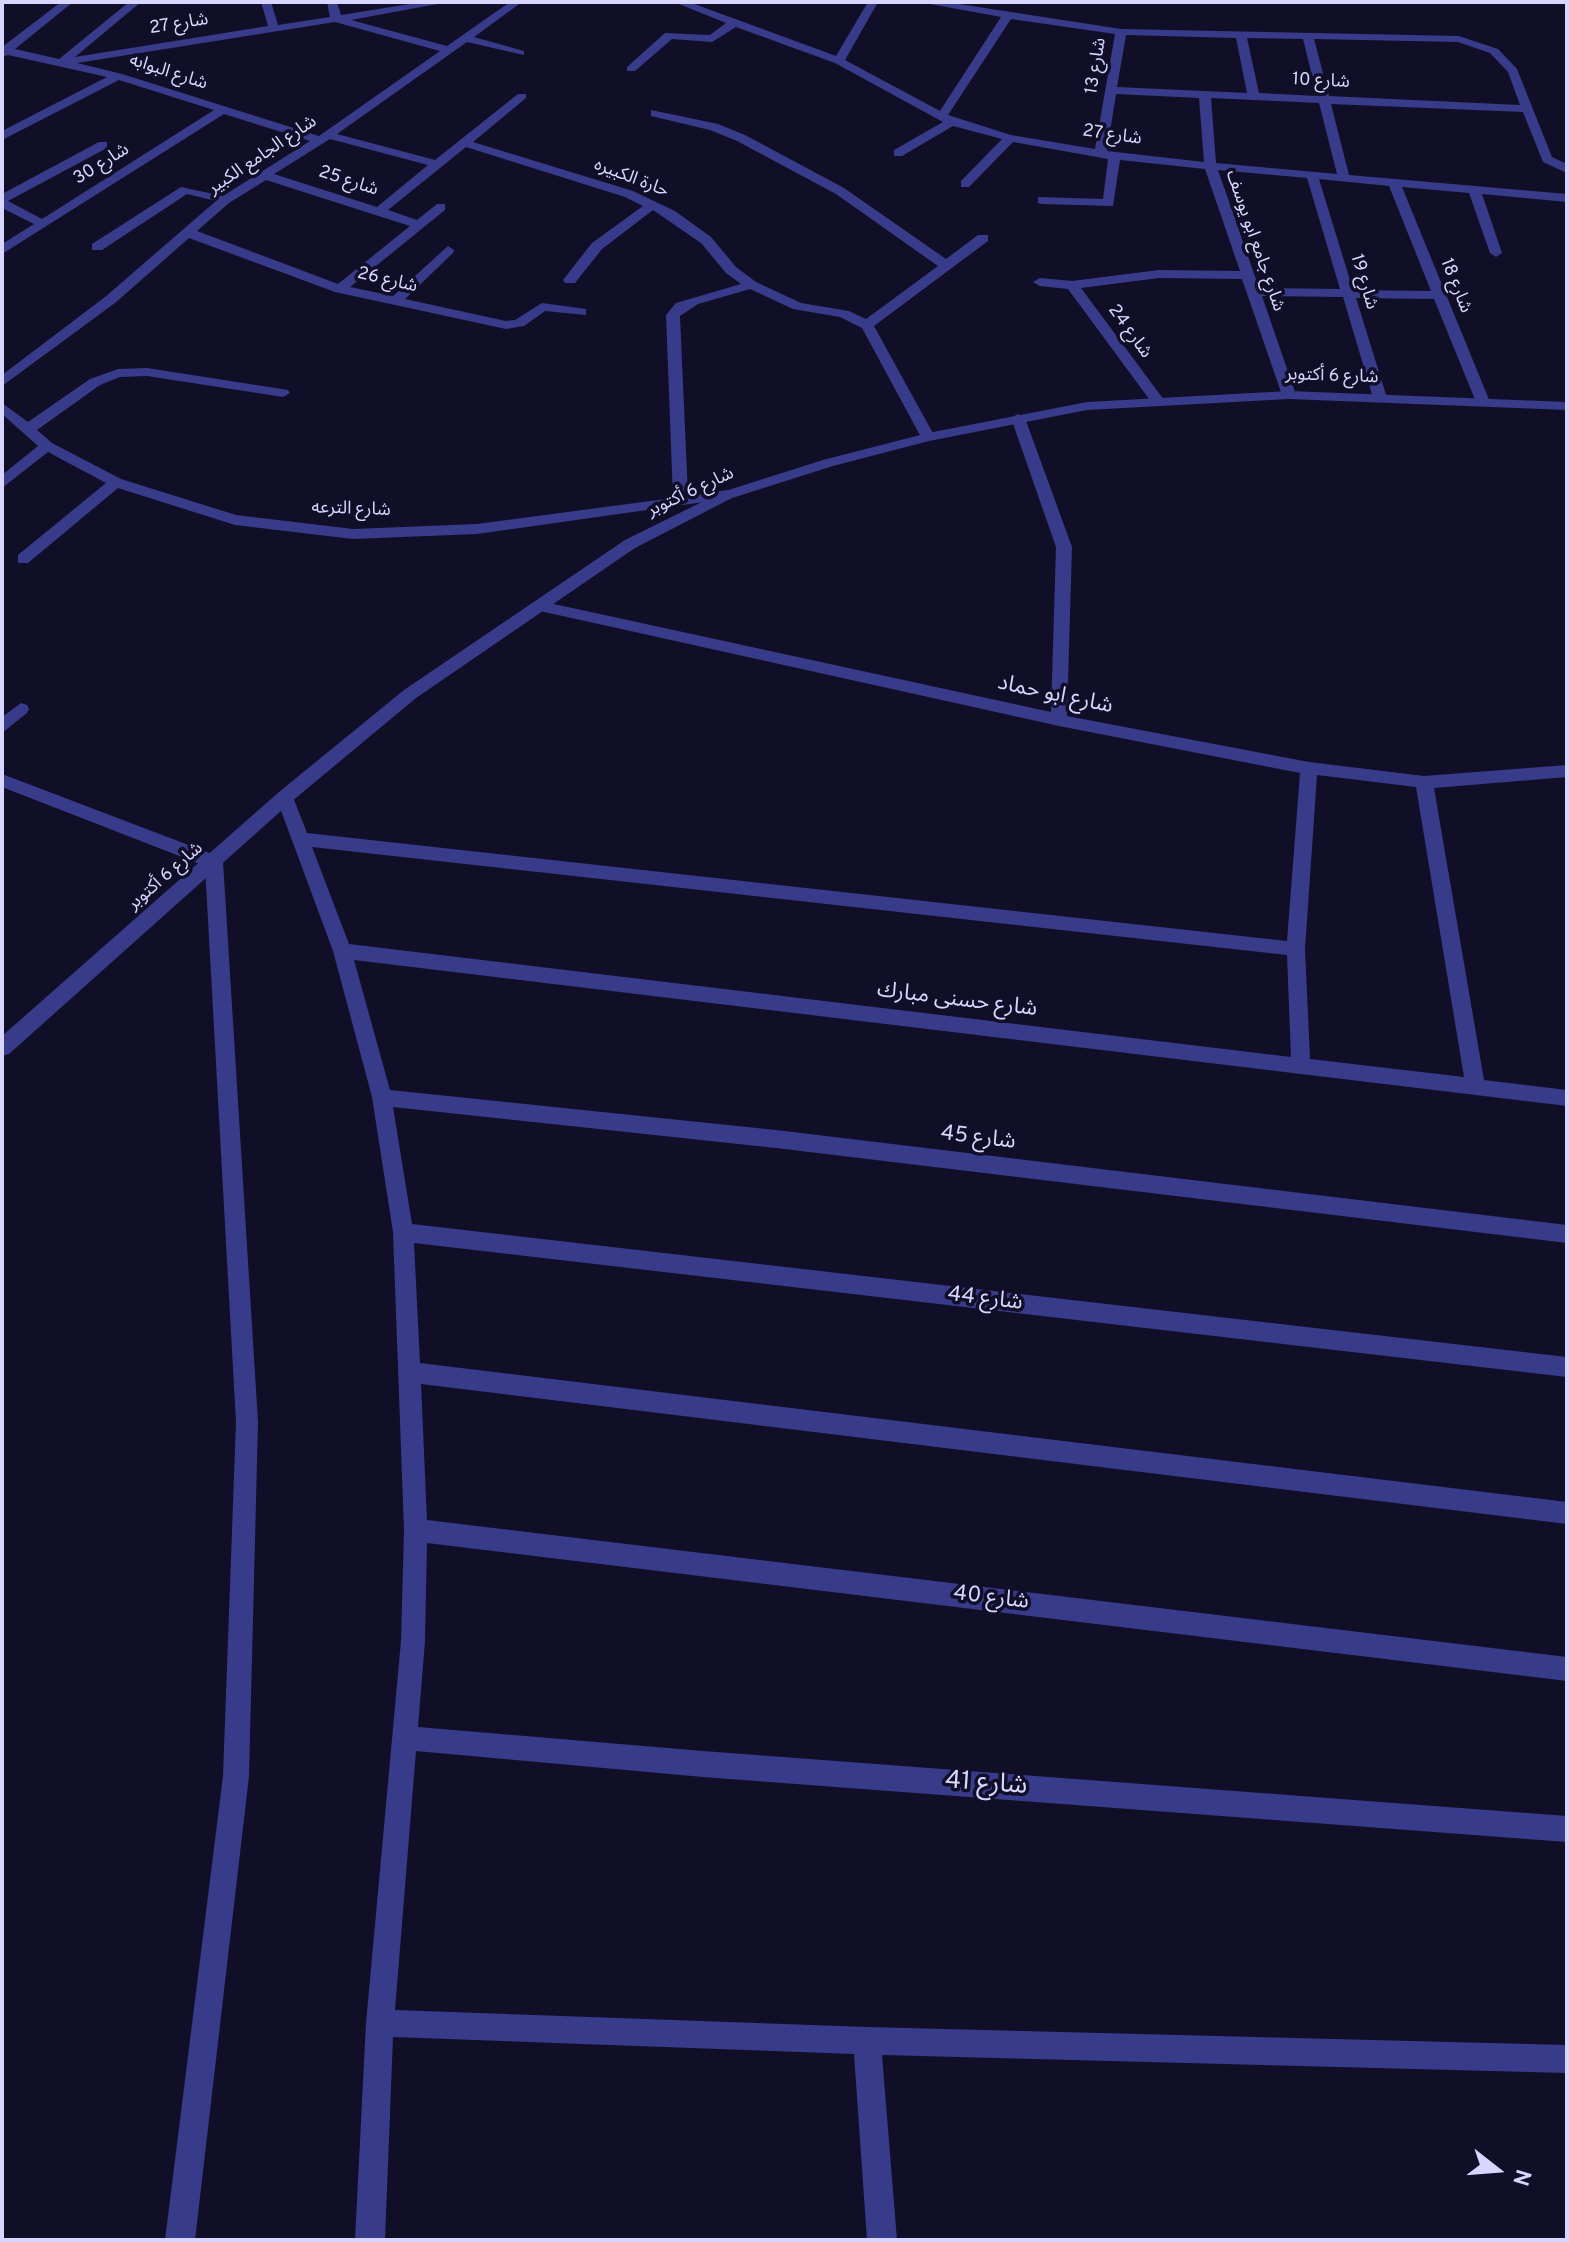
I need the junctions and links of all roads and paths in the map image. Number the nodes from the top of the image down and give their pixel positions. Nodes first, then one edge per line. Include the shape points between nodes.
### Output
1 (68, 2) edge
2 (136, 2) edge
3 (266, 2) edge
4 (332, 2) edge
5 (443, 2) edge
6 (515, 2) edge
7 (679, 2) edge
8 (873, 2) edge
9 (924, 2) edge
10 (703, 6) edge
11 (1008, 15) junction
12 (336, 19) junction
13 (735, 22) junction
14 (274, 29) junction
15 (1121, 32) junction
16 (1241, 34) junction
17 (1308, 36) junction
18 (465, 38) junction
19 (448, 50) junction
20 (4, 52) edge
21 (520, 53) dead end
22 (839, 61) junction
23 (63, 62) junction
24 (631, 69) dead end
25 (118, 76) junction
26 (1111, 90) junction
27 (1205, 94) junction
28 (522, 96) dead end
29 (1254, 97) junction
30 (1324, 100) junction
31 (1528, 109) junction
32 (222, 110) junction
33 (655, 113) dead end
34 (947, 119) junction
35 (2, 136) edge
36 (324, 137) junction
37 (1010, 138) junction
38 (464, 143) junction
39 (103, 145) dead end
40 (898, 153) dead end
41 (1107, 155) junction
42 (437, 164) junction
43 (1210, 166) junction
44 (1567, 169) edge
45 (264, 175) junction
46 (1312, 176) junction
47 (1344, 179) junction
48 (1394, 183) junction
49 (965, 184) dead end
50 (1474, 190) junction
51 (1567, 198) edge
52 (225, 200) junction
53 (1042, 200) dead end
54 (2, 201) edge
55 (652, 205) junction
56 (441, 207) dead end
57 (379, 211) junction
58 (43, 224) junction
59 (421, 225) junction
60 (189, 233) junction
61 (983, 238) dead end
62 (97, 247) dead end
63 (2, 250) edge
64 (448, 250) dead end
65 (1496, 253) dead end
66 (947, 266) junction
67 (1247, 275) junction
68 (570, 280) dead end
69 (1040, 282) dead end
70 (751, 285) junction
71 (1072, 285) junction
72 (340, 289) junction
73 (1253, 292) junction
74 (1347, 293) junction
75 (1439, 295) junction
76 (395, 302) junction
77 (581, 312) dead end
78 (867, 325) junction
79 (2, 382) edge
80 (283, 393) dead end
81 (1289, 395) junction
82 (1380, 398) junction
83 (1157, 400) junction
84 (1483, 402) junction
85 (1567, 406) edge
86 (2, 407) edge
87 (1018, 418) junction
88 (22, 426) junction
89 (2, 431) edge
90 (928, 437) junction
91 (47, 446) junction
92 (116, 482) junction
93 (2, 483) edge
94 (727, 495) junction
95 (681, 502) junction
96 (23, 559) dead end
97 (540, 606) junction
98 (21, 709) dead end
99 (1059, 720) junction
100 (2, 727) edge
101 (1309, 768) junction
102 (1567, 771) edge
103 (2, 780) edge
104 (1424, 782) junction
105 (285, 797) junction
106 (302, 839) junction
107 (214, 862) junction
108 (1296, 949) junction
109 (342, 951) junction
110 (2, 1048) edge
111 (1301, 1066) junction
112 (1476, 1088) junction
113 (382, 1097) junction
114 (1567, 1098) edge
115 (403, 1232) junction
116 (1567, 1234) edge
117 (1567, 1367) edge
118 (410, 1372) junction
119 (1567, 1513) edge
120 (416, 1530) junction
121 (1567, 1669) edge
122 (406, 1738) junction
123 (1567, 1829) edge
124 (380, 2023) junction
125 (867, 2041) junction
126 (1567, 2059) edge
127 (180, 2240) edge
128 (370, 2240) edge
129 (882, 2240) edge

1 - 20 street
2 - 23 street
3 - 14 street
4 - 12 street
5 - 12 street, شارع 27
6 - 18 street, شارع الجامع الكبير
7 - 10 street, شارع 27
8 - 22 street
9 - 11 street
10 - 13 street, شارع 27
11 - 15 street
11 - 34 street
12 - 14 street, شارع 27
12 - 19 street
13 - 22 street, شارع 27
13 - 24 street via 712,39 669,35
14 - 23 street, شارع 27
15 - 16 street
15 - 26 street, شارع 13
16 - 17 street
16 - 29 street
17 - 30 street
17 - 31 street via 1459,39 1480,44 1513,71
18 - 19 street, شارع الجامع الكبير
18 - 21 street
19 - 36 street, شارع الجامع الكبير
20 - 23 street, شارع البوابه
22 - 34 street, شارع 27
23 - 25 street, شارع البوابه
25 - 32 street, شارع البوابه
25 - 35 street
26 - 27 street, شارع 10
26 - 41 street, شارع 13
27 - 29 street, شارع 10
27 - 43 street, شارع جامع ابو يوسف
28 - 38 street
29 - 30 street, شارع 10
30 - 31 street, شارع 10
30 - 47 street
31 - 44 street via 1547,159
32 - 36 street, شارع البوابه
32 - 58 street, شارع 30
33 - 66 street via 741,138 840,191
34 - 37 street, شارع 27
34 - 40 street
36 - 42 street, شارع البوابه
36 - 45 street, شارع الجامع الكبير
37 - 41 street, شارع 27
37 - 49 street
38 - 42 street
38 - 55 street, حارة الكبيره
39 - 54 street
41 - 43 street, شارع 27
41 - 53 street, شارع 13 via 1109,203
42 - 57 street
43 - 46 street, شارع 27
43 - 67 street, شارع جامع ابو يوسف
45 - 52 street, شارع الجامع الكبير
45 - 57 street, شارع 25
46 - 47 street, شارع 27
46 - 74 street, شارع 19
47 - 48 street, شارع 27
48 - 50 street, شارع 27
48 - 75 street, شارع 18
50 - 51 street, شارع 27
50 - 65 street
52 - 60 street, شارع الجامع الكبير
52 - 62 street via 185,190
54 - 58 street
55 - 68 street via 597,246
55 - 70 street, حارة الكبيره via 706,240
56 - 59 street
57 - 59 street, شارع 25
58 - 63 street, شارع 30
59 - 72 street
60 - 72 street, شارع 26
60 - 79 street, شارع الجامع الكبير
61 - 66 street
64 - 76 street
66 - 78 street
67 - 71 street via 1159,274
67 - 73 street, شارع جامع ابو يوسف
69 - 71 street
70 - 78 street, حارة الكبيره via 798,306 844,314
70 - 95 street via 693,301 673,315
71 - 83 street, شارع 24
72 - 76 street, شارع 26
73 - 74 street
73 - 81 street, شارع جامع ابو يوسف
74 - 75 street
74 - 82 street, شارع 19
75 - 84 street, شارع 18
76 - 77 street, شارع 26 via 506,325 519,323 542,307
78 - 90 street
80 - 88 street via 147,372 118,373
81 - 82 street, شارع 6 أكتوبر
81 - 83 street, شارع 6 أكتوبر
82 - 84 street, شارع 6 أكتوبر
83 - 87 street, شارع 6 أكتوبر
84 - 85 street, شارع 6 أكتوبر
86 - 88 street, شارع الترعه
87 - 90 street, شارع 6 أكتوبر
87 - 99 street via 1064,547
88 - 89 street
88 - 91 street, شارع الترعه
90 - 94 street, شارع 6 أكتوبر
91 - 92 street, شارع الترعه
91 - 93 street
92 - 95 street, شارع الترعه via 235,520 353,534 477,529
92 - 96 street
94 - 95 street, شارع الترعه
94 - 97 street, شارع 6 أكتوبر via 630,544
97 - 99 street, شارع ابو حماد
97 - 105 street, شارع 6 أكتوبر via 410,694
98 - 100 street
99 - 101 street, شارع ابو حماد
101 - 104 street, شارع ابو حماد
101 - 108 street
102 - 104 street, شارع ابو حماد
103 - 107 street
104 - 112 street
105 - 106 street
105 - 107 street, شارع 6 أكتوبر
106 - 108 street
106 - 109 street
107 - 110 street, شارع 6 أكتوبر
107 - 127 street via 247,1422 236,1776
108 - 111 street
109 - 111 street, شارع حسنى مبارك
109 - 113 street
111 - 112 street, شارع حسنى مبارك
112 - 114 street, شارع حسنى مبارك
113 - 115 street
113 - 116 street, شارع 45
115 - 117 street, شارع 44
115 - 118 street
118 - 119 street
118 - 120 street
120 - 121 street, شارع 40
120 - 122 street
122 - 123 street, شارع 41
122 - 124 street
124 - 125 street
124 - 128 street
125 - 126 street
125 - 129 street

